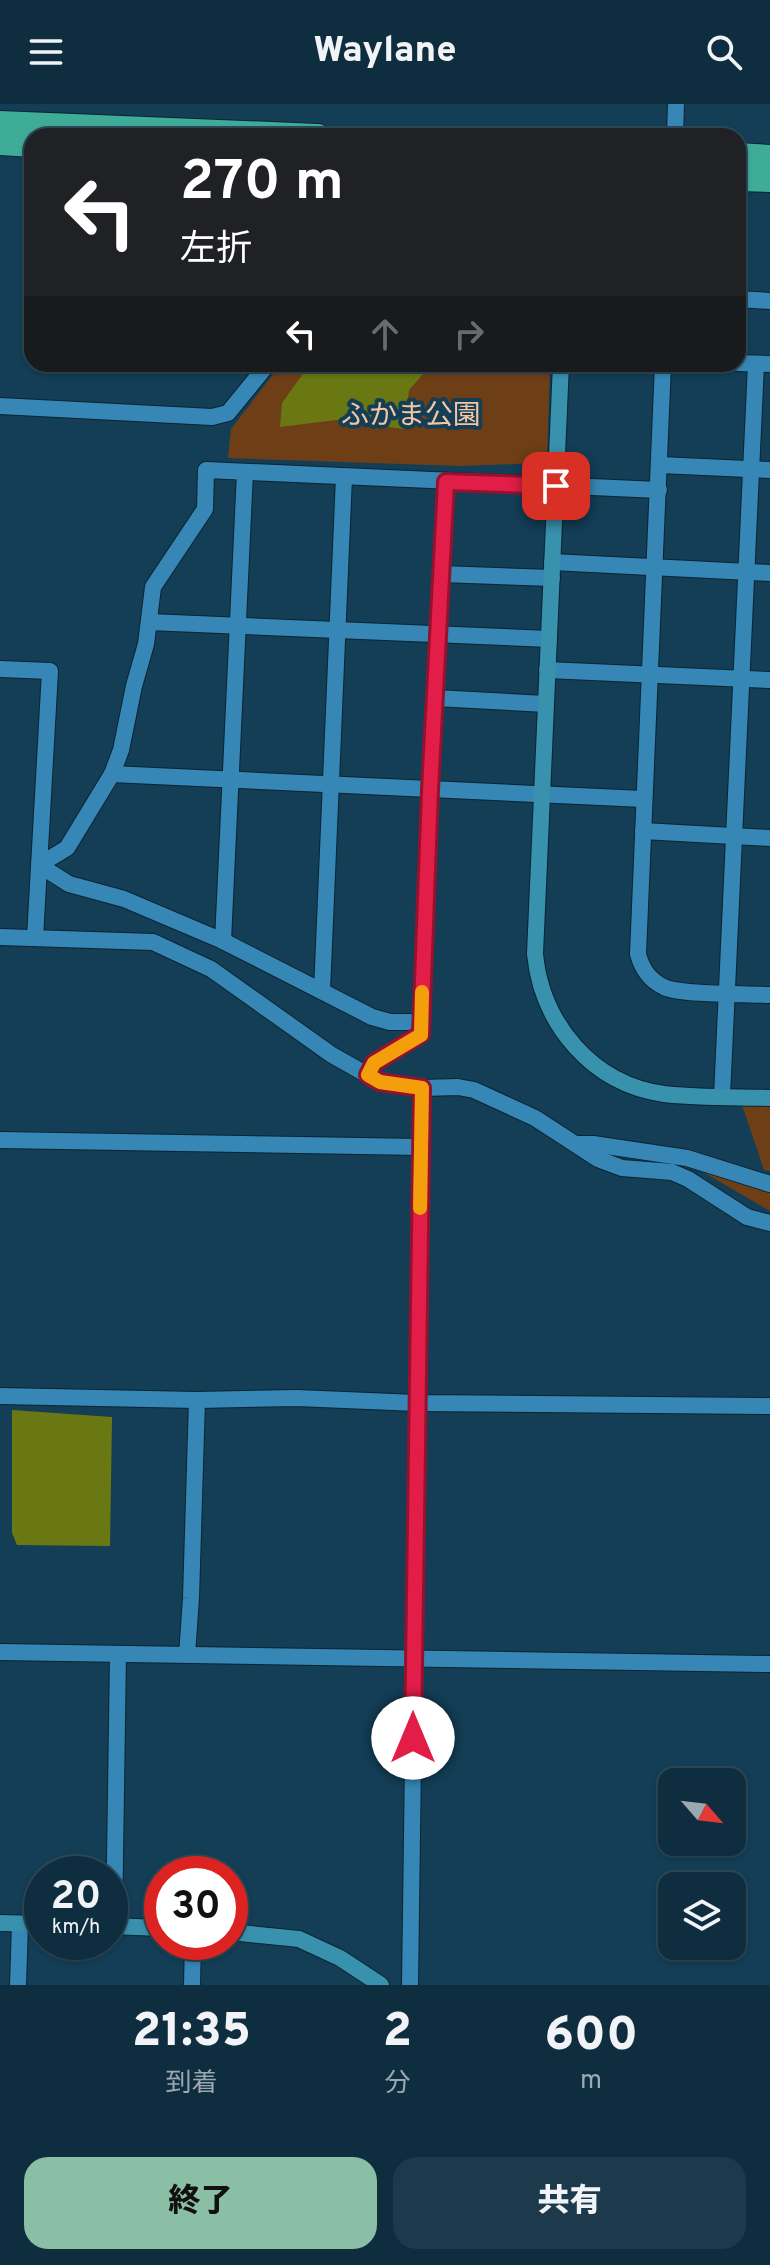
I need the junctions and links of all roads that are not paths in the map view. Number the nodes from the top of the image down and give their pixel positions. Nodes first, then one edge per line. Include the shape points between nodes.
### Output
1 (676, 104) edge
2 (0, 123) edge
3 (122, 128) edge
4 (675, 128) edge
5 (0, 143) edge
6 (24, 144) edge
7 (746, 156) edge
8 (770, 157) edge
9 (746, 179) edge
10 (770, 180) edge
11 (746, 300) edge
12 (770, 301) edge
13 (763, 364) edge
14 (261, 372) edge
15 (561, 372) edge
16 (663, 372) edge
17 (0, 406) edge
18 (660, 465) junction
19 (751, 470) junction
20 (770, 470) edge
21 (245, 472) junction
22 (344, 477) junction
23 (446, 482) junction
24 (556, 486) junction
25 (659, 490) junction
26 (655, 568) junction
27 (552, 570) junction
28 (746, 572) junction
29 (770, 573) edge
30 (441, 574) junction
31 (149, 622) junction
32 (237, 626) junction
33 (337, 630) junction
34 (438, 634) junction
35 (549, 639) junction
36 (0, 669) edge
37 (547, 670) junction
38 (651, 675) junction
39 (742, 678) junction
40 (770, 680) edge
41 (435, 698) junction
42 (546, 704) junction
43 (112, 774) junction
44 (229, 780) junction
45 (331, 786) junction
46 (430, 790) junction
47 (541, 795) junction
48 (643, 799) junction
49 (643, 831) junction
50 (734, 836) junction
51 (770, 838) edge
52 (39, 865) junction
53 (0, 937) edge
54 (35, 938) junction
55 (223, 941) junction
56 (322, 991) junction
57 (726, 993) junction
58 (770, 995) edge
59 (421, 1022) junction
60 (368, 1075) junction
61 (422, 1088) junction
62 (722, 1096) junction
63 (770, 1098) edge
64 (0, 1140) edge
65 (579, 1144) junction
66 (421, 1147) junction
67 (770, 1184) edge
68 (770, 1223) edge
69 (0, 1396) edge
70 (197, 1400) junction
71 (416, 1403) junction
72 (770, 1406) edge
73 (0, 1652) edge
74 (118, 1654) junction
75 (187, 1655) junction
76 (414, 1658) junction
77 (770, 1664) edge
78 (114, 1856) edge
79 (0, 1923) edge
80 (20, 1924) junction
81 (24, 1924) edge
82 (248, 1934) edge
83 (193, 1960) edge
84 (18, 1985) edge
85 (192, 1985) edge
86 (381, 1985) edge
87 (410, 1985) edge

1 - 4 street
2 - 3 highway
5 - 6 highway
7 - 8 highway
9 - 10 highway
11 - 12 street
13 - 19 street
14 - 17 street via 228,413 212,417
15 - 24 street
16 - 18 street
18 - 19 street
18 - 25 street
19 - 20 street
19 - 28 street
21 - 22 street
21 - 31 street via 206,470 205,509 153,587
21 - 32 street
22 - 23 street
22 - 33 street
23 - 24 street
23 - 30 street
24 - 25 street
24 - 27 street
25 - 26 street
26 - 27 street
26 - 28 street
26 - 38 street
27 - 30 street
27 - 35 street
28 - 29 street
28 - 39 street
30 - 34 street
31 - 32 street
31 - 43 street
32 - 33 street
32 - 44 street
33 - 34 street
33 - 45 street
34 - 35 street
34 - 41 street
35 - 37 street
36 - 52 street via 50,671
37 - 38 street
37 - 42 street
38 - 39 street
38 - 48 street
39 - 40 street
39 - 50 street
41 - 42 street
41 - 46 street
42 - 47 street
43 - 44 street
43 - 52 street via 67,848
44 - 45 street
44 - 55 street
45 - 46 street
45 - 56 street
46 - 47 street
46 - 59 street
47 - 48 street
47 - 62 street via 535,954 537,977 552,1017 579,1052 617,1079 664,1094
48 - 49 street
49 - 50 street
49 - 57 street via 641,966 667,990
50 - 51 street
50 - 57 street
52 - 54 street
52 - 55 street via 69,884 124,899
53 - 54 street
54 - 60 street via 153,942 211,969
55 - 56 street
56 - 59 street via 372,1017
57 - 58 street
57 - 62 street
59 - 60 street via 421,1035 374,1063
60 - 61 street
61 - 65 street via 474,1090
61 - 66 street
62 - 63 street
64 - 66 street
65 - 67 street via 687,1158
65 - 68 street via 622,1168 672,1172 747,1217
66 - 71 street
69 - 70 street
70 - 71 street
70 - 75 street
71 - 72 street
71 - 76 street
73 - 74 street
74 - 75 street
74 - 78 street
75 - 76 street
76 - 77 street
76 - 87 street
79 - 80 street
80 - 81 street
80 - 84 street
82 - 86 street via 299,1939
83 - 85 street

